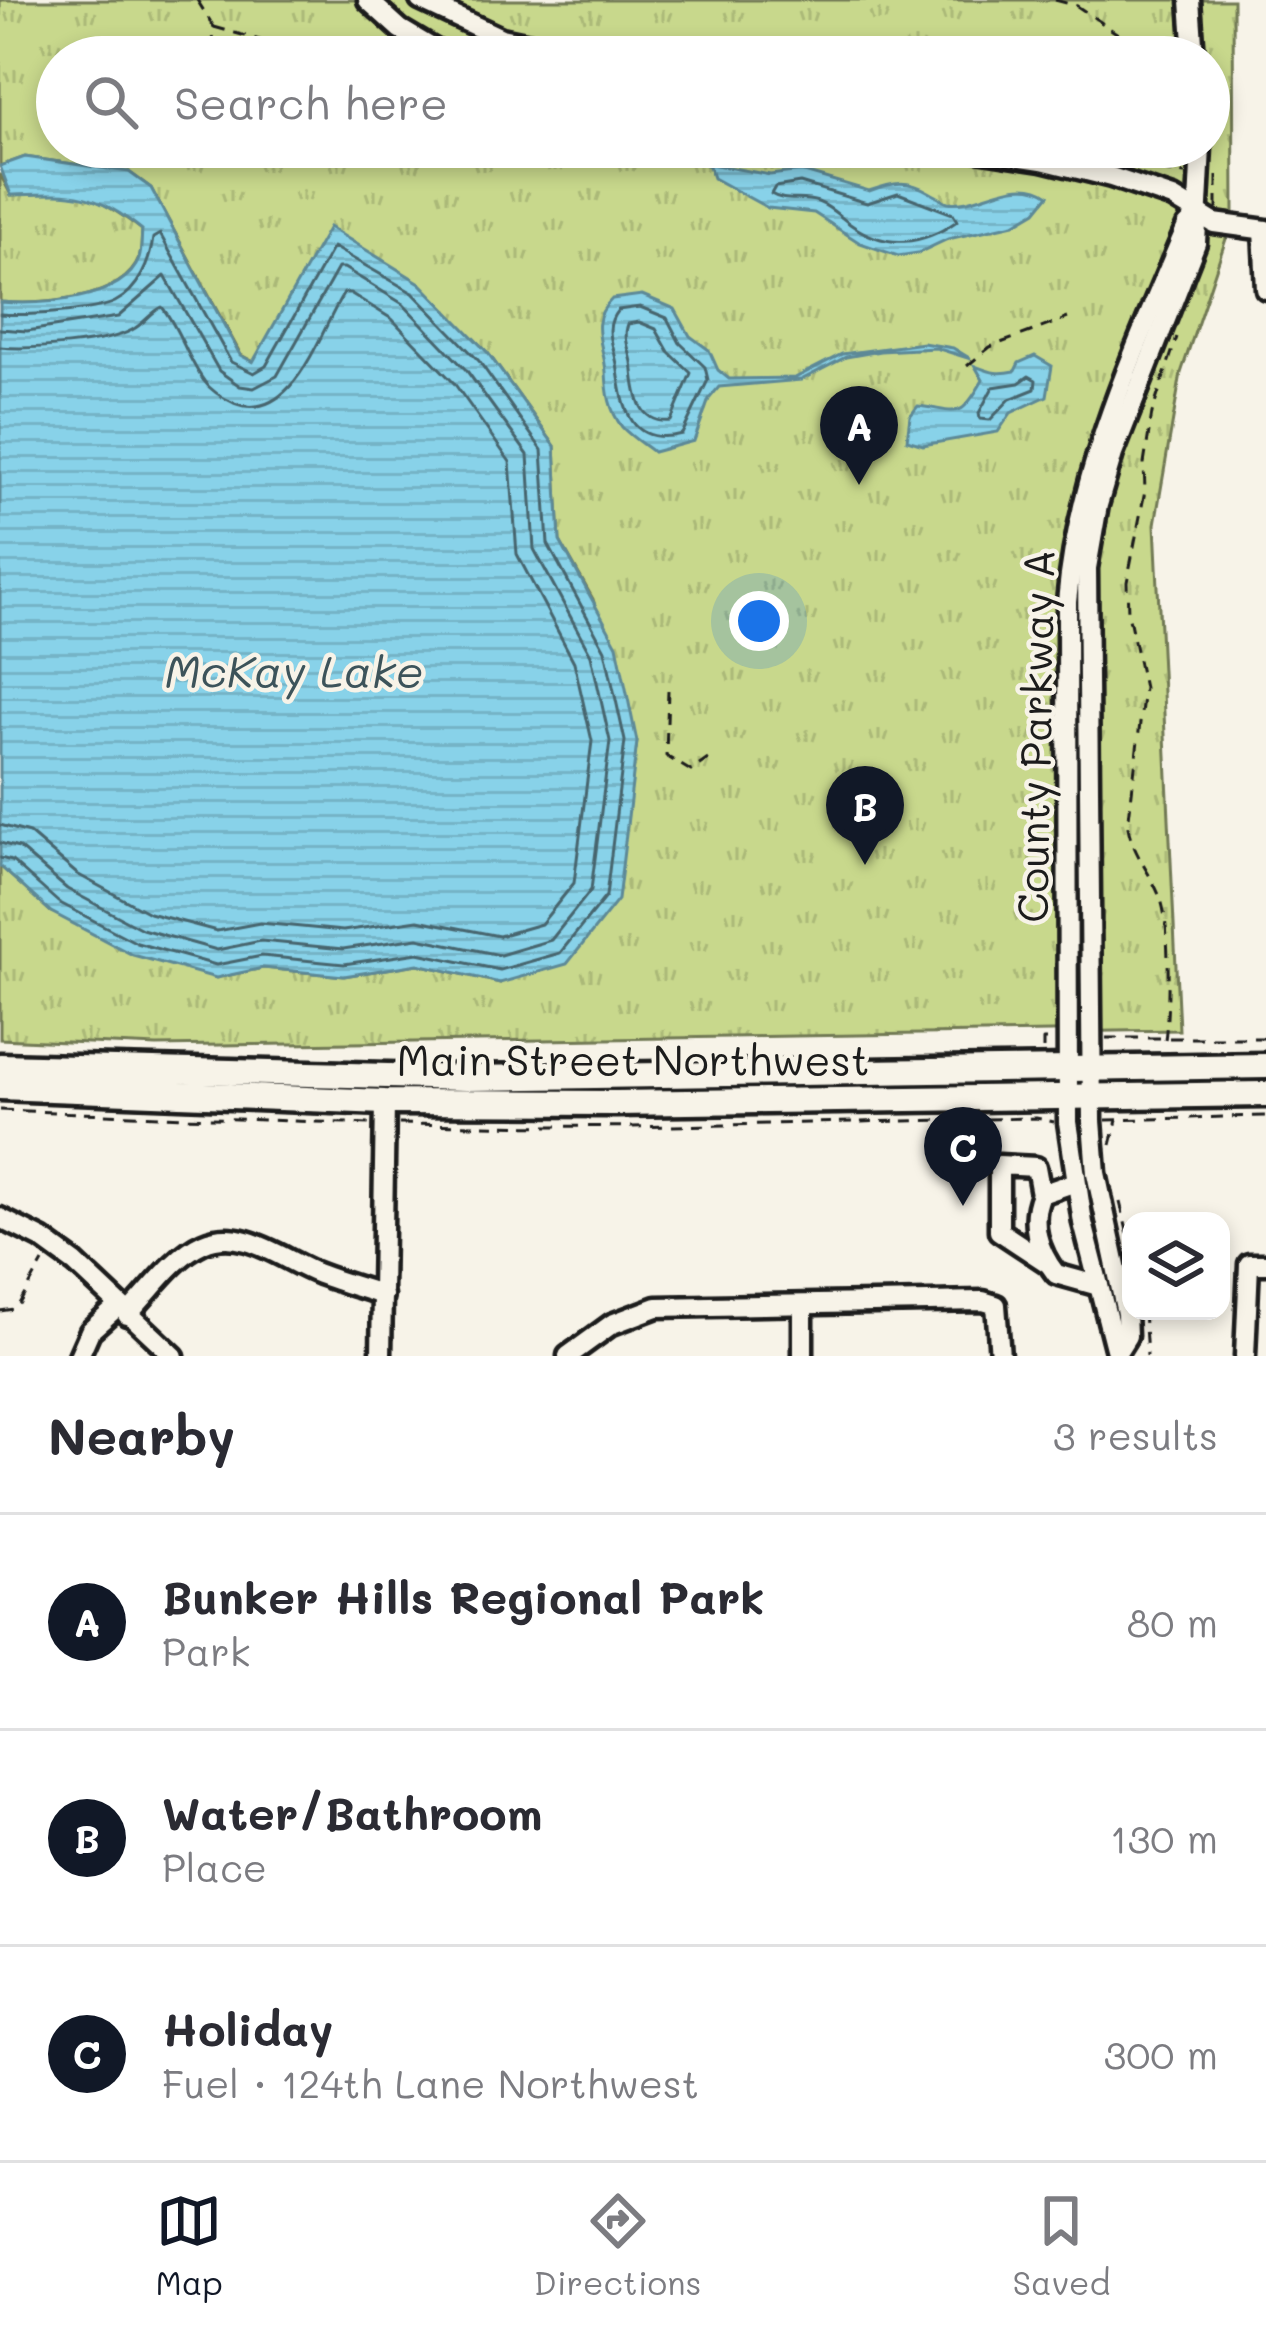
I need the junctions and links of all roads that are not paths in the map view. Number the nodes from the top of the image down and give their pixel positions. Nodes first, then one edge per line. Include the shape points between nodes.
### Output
1 (368, 0) edge
2 (418, 0) edge
3 (1190, 0) edge
4 (396, 26) junction
5 (412, 36) edge
6 (496, 36) edge
7 (1193, 36) edge
8 (1074, 168) edge
9 (1200, 168) edge
10 (1198, 215) junction
11 (1264, 230) edge
12 (1266, 289) edge
13 (0, 1066) edge
14 (1266, 1066) edge
15 (1081, 1068) junction
16 (0, 1088) edge
17 (1266, 1094) edge
18 (1080, 1095) junction
19 (392, 1113) junction
20 (1076, 1182) junction
21 (1041, 1194) junction
22 (0, 1218) edge
23 (1046, 1262) junction
24 (1258, 1264) edge
25 (701, 1286) dead end
26 (1099, 1286) junction
27 (382, 1295) junction
28 (803, 1305) junction
29 (701, 1308) junction
30 (122, 1311) junction
31 (1117, 1354) edge
32 (571, 1355) edge
33 (79, 1356) edge
34 (174, 1356) edge
35 (381, 1356) edge
36 (803, 1356) edge
37 (1000, 1356) edge
38 (1245, 1356) edge

1 - 4 street
2 - 4 street
2 - 6 street
3 - 7 street
4 - 5 street
8 - 10 street via 1173,198
9 - 10 street, County Parkway A
10 - 11 street
10 - 15 street, County Parkway A via 1196,243 1113,454 1089,546
11 - 12 street
13 - 15 main road, Main Street Northwest via 466,1078
14 - 15 main road, Main Street Northwest
15 - 18 street, County Parkway A
16 - 19 main road, Main Street Northwest
17 - 18 main road, Main Street Northwest
18 - 19 main road, Main Street Northwest
18 - 20 street
18 - 31 street via 1126,1313
19 - 27 street
20 - 21 street
20 - 26 street
21 - 23 street via 1035,1213
21 - 23 street via 1036,1166 999,1166 999,1231
22 - 30 street via 75,1263
23 - 26 street via 1069,1281
24 - 38 street
25 - 29 street
26 - 31 street
27 - 30 street via 242,1240 220,1240 204,1243
27 - 35 street
28 - 29 street
28 - 36 street
28 - 37 street via 982,1301 996,1305
29 - 32 street via 639,1312
30 - 33 street via 90,1331
30 - 34 street

